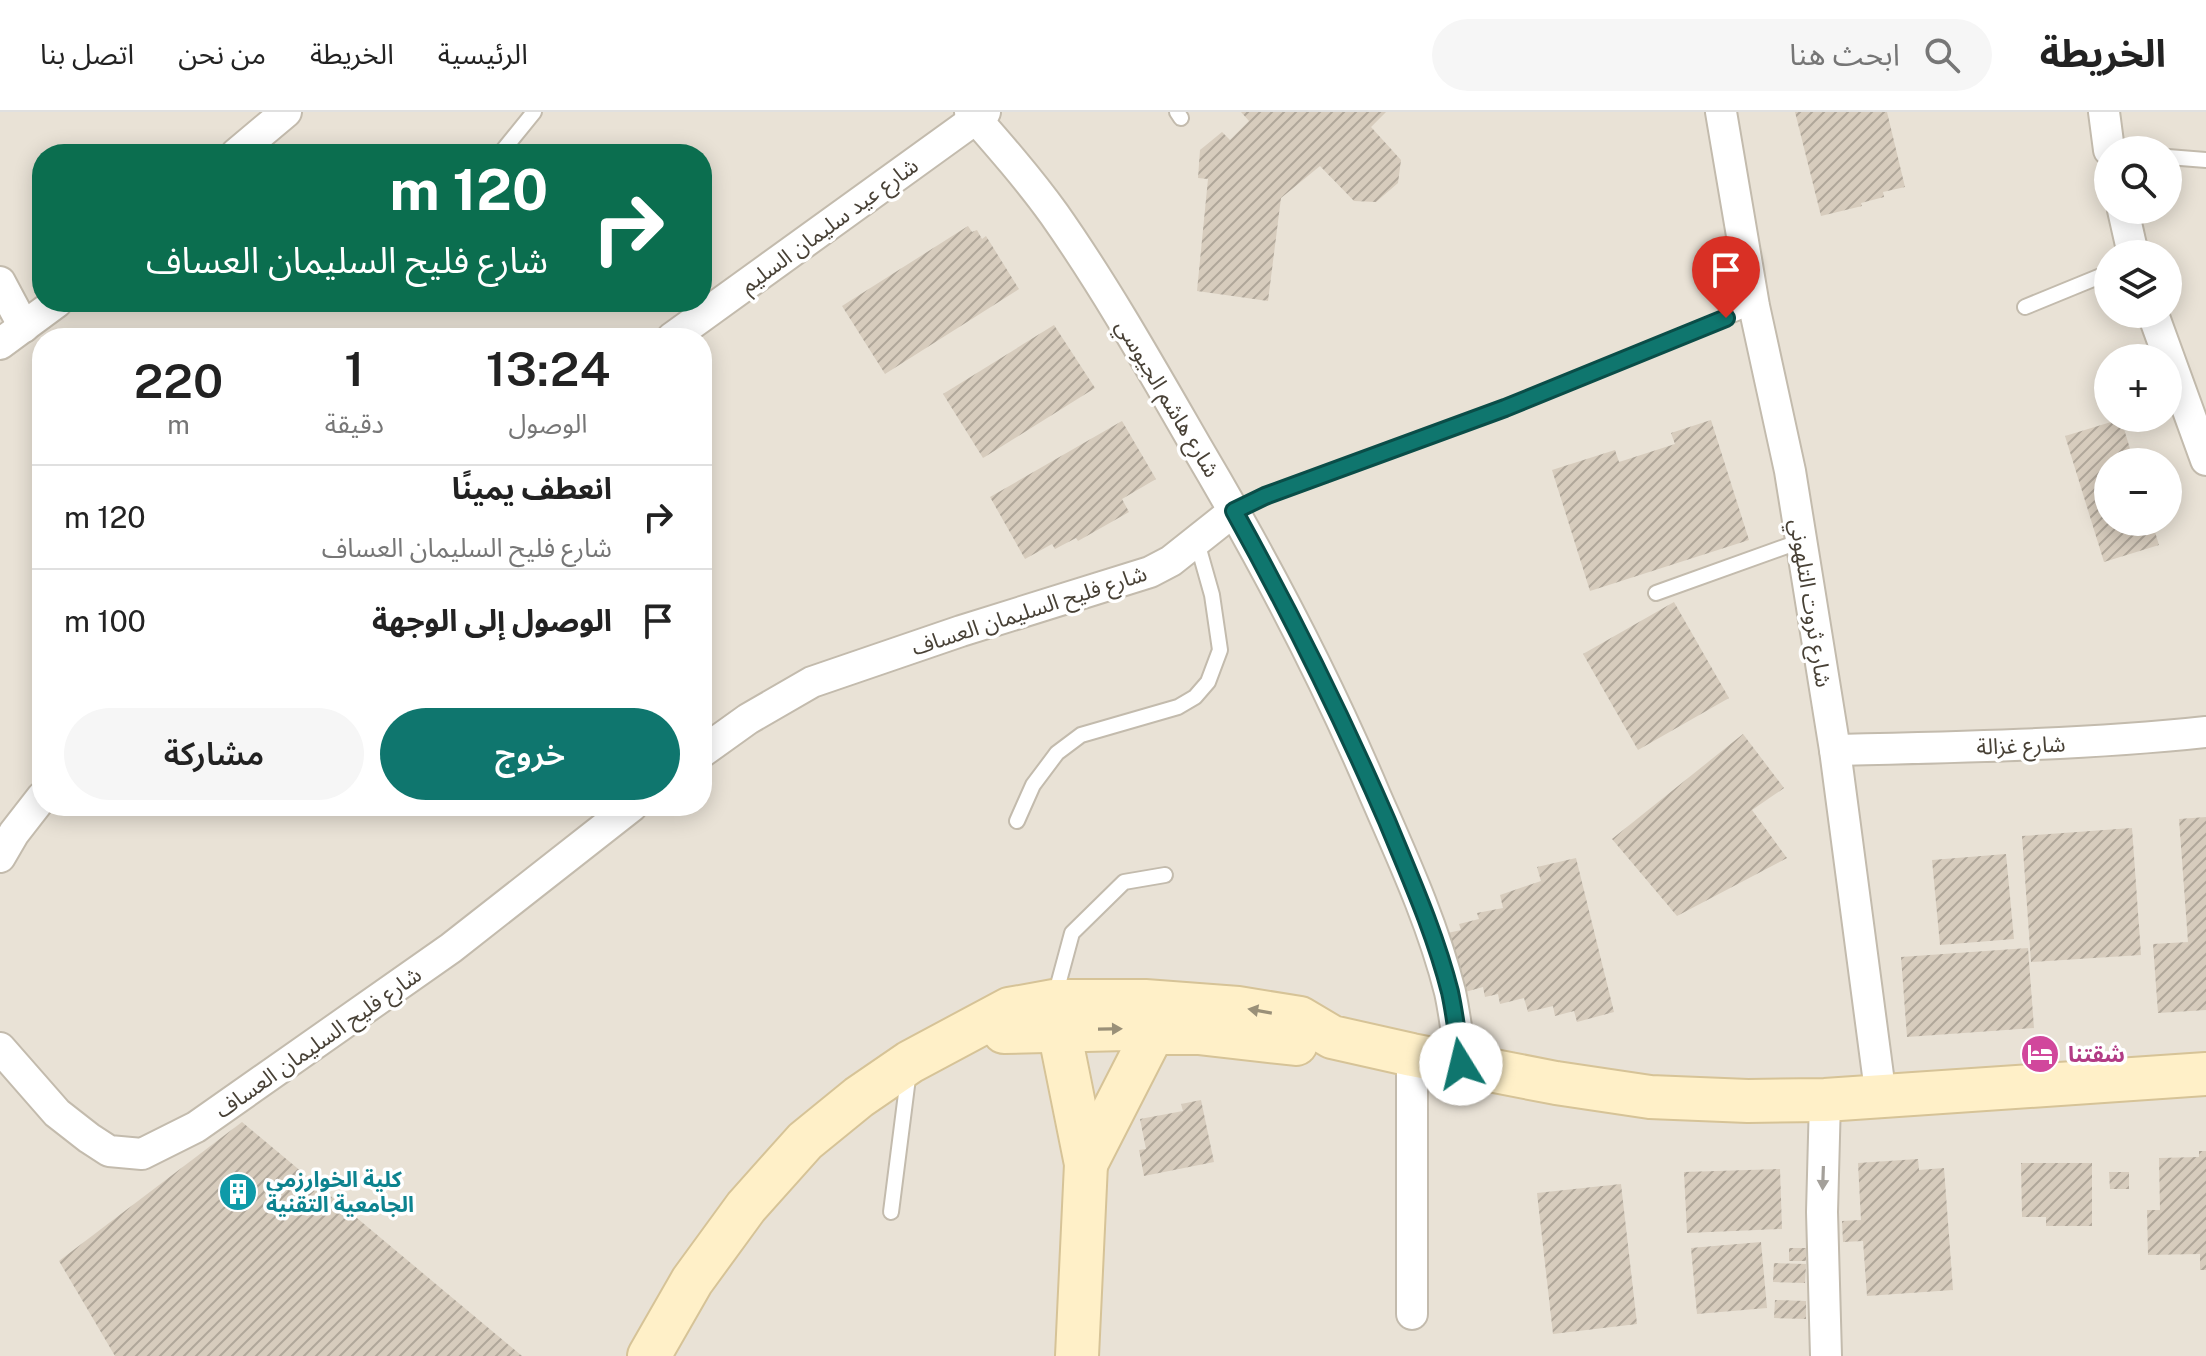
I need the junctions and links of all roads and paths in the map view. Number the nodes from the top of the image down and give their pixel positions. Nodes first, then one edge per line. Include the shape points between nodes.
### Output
1 (286, 112) edge
2 (534, 112) edge
3 (1721, 112) edge
4 (2104, 112) edge
5 (977, 114) edge
6 (2107, 136) edge
7 (248, 144) edge
8 (508, 144) edge
9 (2182, 158) edge
10 (2206, 160) edge
11 (2094, 279) edge
12 (0, 282) edge
13 (1754, 306) junction
14 (2025, 307) dead end
15 (712, 309) edge
16 (44, 312) edge
17 (707, 312) edge
18 (686, 328) edge
19 (2158, 328) edge
20 (12, 336) edge
21 (2206, 460) edge
22 (1234, 511) junction
23 (1801, 541) junction
24 (1197, 542) junction
25 (1656, 593) dead end
26 (2206, 732) edge
27 (712, 745) edge
28 (1835, 750) junction
29 (32, 810) edge
30 (619, 816) edge
31 (1017, 821) dead end
32 (0, 857) edge
33 (1165, 875) dead end
34 (1057, 1015) junction
35 (1153, 1033) junction
36 (1332, 1037) junction
37 (0, 1048) edge
38 (1412, 1055) junction
39 (910, 1062) junction
40 (1461, 1064) junction
41 (2206, 1074) edge
42 (1881, 1098) junction
43 (1825, 1100) junction
44 (1086, 1164) junction
45 (891, 1212) dead end
46 (1412, 1314) dead end
47 (649, 1356) edge
48 (1077, 1356) edge
49 (1826, 1356) edge

1 - 7 street
2 - 8 lane
3 - 13 street, شارع ثروت التلهوني
4 - 6 street
5 - 15 street, شارع عيد سليمان السليم
5 - 22 street, شارع هاشم الجيوسي via 1062,227 1125,324
9 - 10 lane
11 - 14 lane
12 - 20 street
13 - 22 lane, شارع فليح السليمان العساف
13 - 23 street, شارع ثروت التلهوني
16 - 20 street
17 - 18 street, شارع عيد سليمان السليم
19 - 21 street
22 - 24 street, شارع فليح السليمان العساف
22 - 40 street, شارع هاشم الجيوسي via 1345,724 1415,887 1450,994
23 - 25 lane
23 - 28 street, شارع ثروت التلهوني
24 - 27 street, شارع فليح السليمان العساف via 1136,577 812,682
24 - 31 lane via 1220,650 1208,682 1178,707 1081,735 1057,753 1033,785
26 - 28 street, شارع غزالة via 2010,746
28 - 42 street, شارع ثروت التلهوني
29 - 32 street
30 - 37 street, شارع فليح السليمان العساف via 451,948 196,1127 142,1154 109,1151 89,1138 57,1113
33 - 34 lane via 1124,882 1072,933
34 -> 35 street
36 -> 34 street via 1300,1018 1238,1008 1145,1001
34 - 39 street via 1009,1009
34 - 44 street
35 - 36 street via 1295,1044
35 - 44 street
36 - 38 street
38 - 40 street
38 - 46 street
39 - 45 lane
39 - 47 street via 805,1141 746,1207 692,1281
40 - 43 street via 1650,1097
41 - 42 street
42 - 43 street
43 -> 49 street
44 - 48 street

